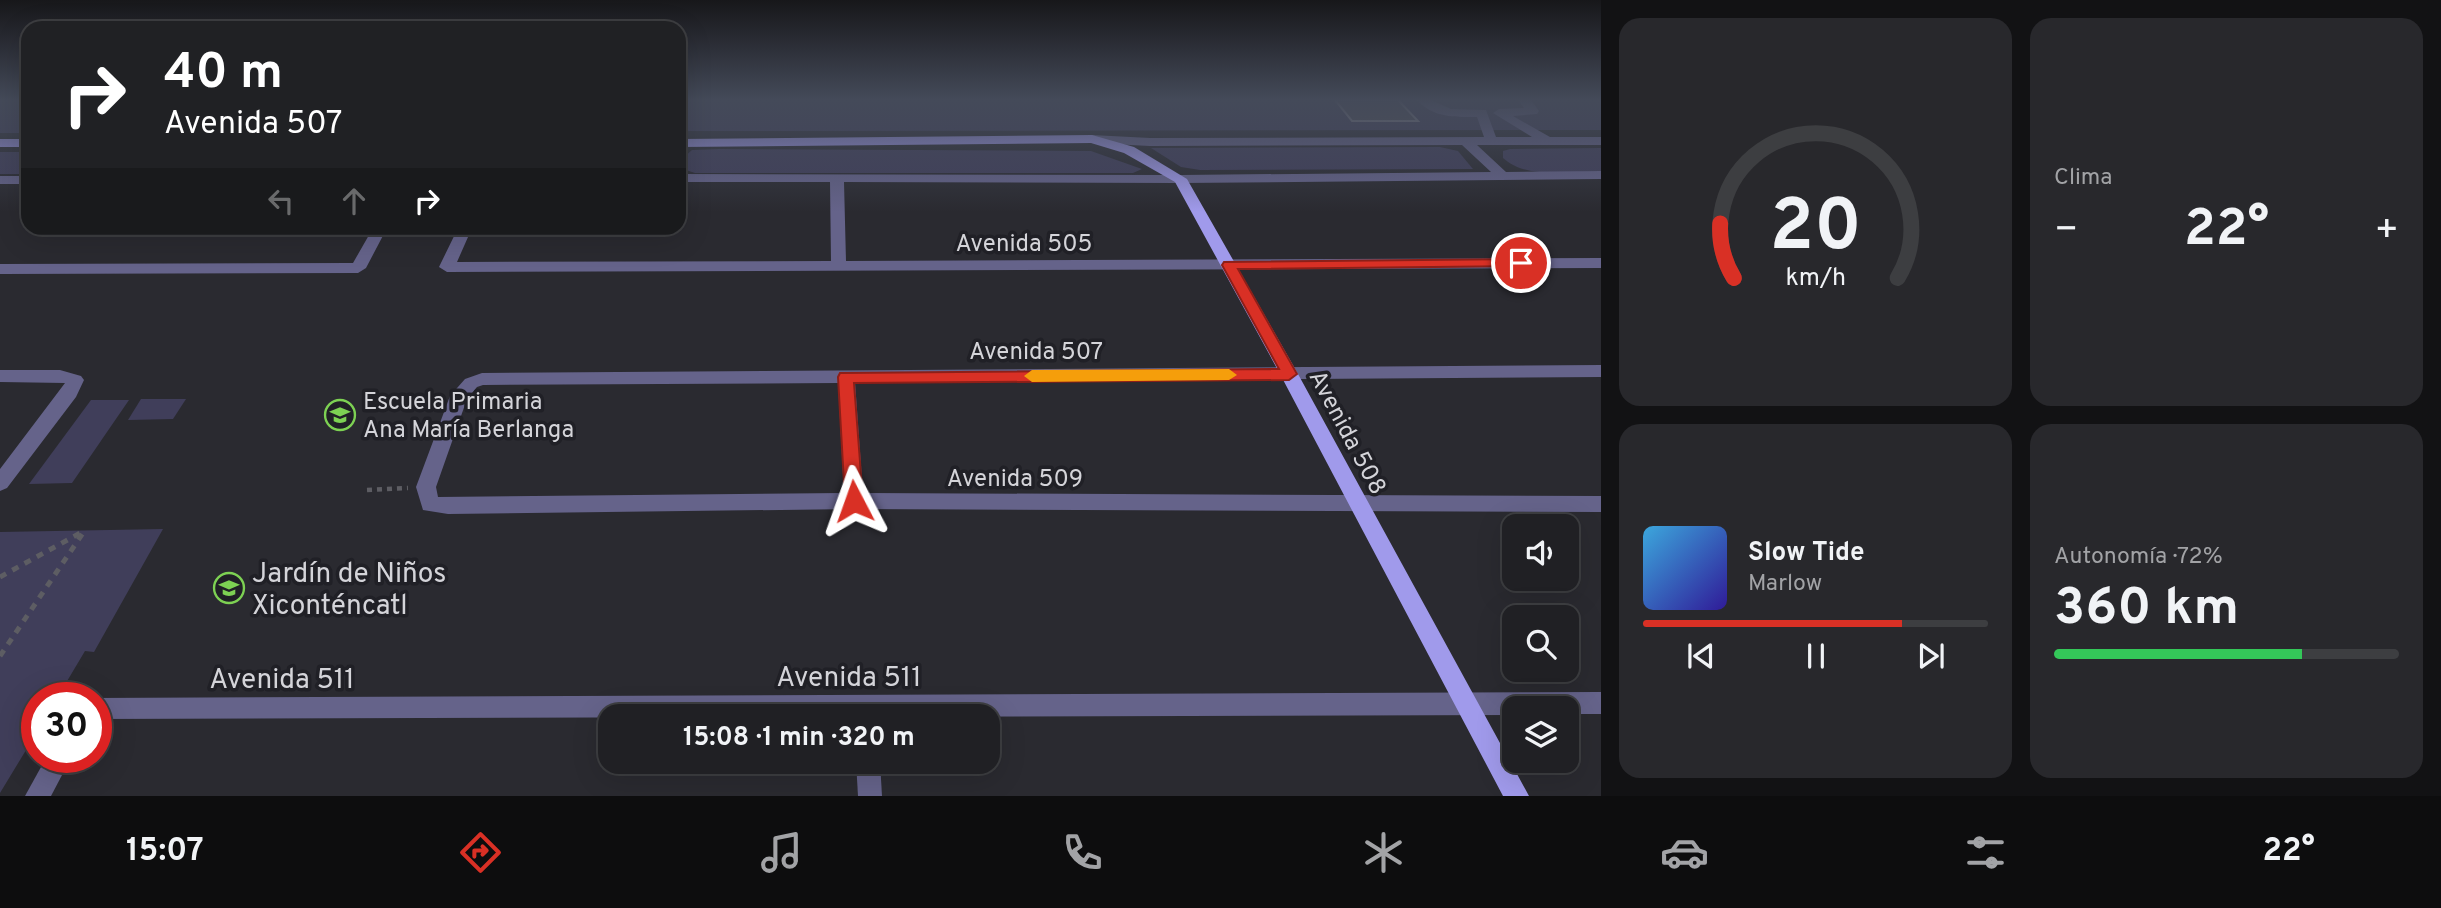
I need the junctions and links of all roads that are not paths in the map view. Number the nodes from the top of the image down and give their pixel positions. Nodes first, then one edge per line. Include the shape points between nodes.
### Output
1 (1490, 137) edge
2 (1540, 137) edge
3 (1091, 139) junction
4 (1465, 141) junction
5 (1491, 141) junction
6 (1547, 141) junction
7 (1601, 141) edge
8 (0, 143) edge
9 (21, 143) edge
10 (686, 143) edge
11 (1503, 176) junction
12 (1601, 176) edge
13 (686, 178) edge
14 (837, 178) junction
15 (1180, 179) junction
16 (0, 180) edge
17 (21, 180) edge
18 (376, 235) edge
19 (462, 235) edge
20 (1601, 263) edge
21 (1228, 265) junction
22 (839, 266) junction
23 (0, 269) edge
24 (1601, 371) edge
25 (1289, 374) junction
26 (0, 376) edge
27 (846, 377) junction
28 (0, 483) edge
29 (428, 495) joint
30 (854, 501) junction
31 (1601, 504) edge
32 (1360, 505) junction
33 (1601, 703) edge
34 (1467, 704) junction
35 (112, 708) edge
36 (1000, 709) edge
37 (598, 710) edge
38 (50, 773) edge
39 (869, 774) edge
40 (37, 796) edge
41 (870, 796) edge
42 (1517, 796) edge

1 - 5 street
2 - 6 street
3 - 4 street
3 - 10 main road
3 - 15 main road via 1129,150
4 - 5 street
4 - 11 street
5 - 6 street
6 - 7 street
8 - 9 main road
11 - 12 street
11 - 15 street
13 - 14 street
14 - 15 street
14 - 22 street
15 - 21 main road, Avenida 508
16 - 17 street
18 - 23 street via 358,268
19 - 22 street, Avenida 505 via 447,267
20 - 21 street, Avenida 505
21 - 22 street, Avenida 505
21 - 25 main road, Avenida 508
24 - 25 street, Avenida 507
25 - 27 street, Avenida 507
25 - 32 main road, Avenida 508
26 - 28 street via 75,380 70,393
27 - 29 street, Avenida 507 via 493,379 471,383 459,396
27 - 30 street
29 - 30 street, Avenida 509 via 448,506
30 - 32 street, Avenida 509
31 - 32 street, Avenida 509
32 - 34 main road, Avenida 508
33 - 34 street, Avenida 511
34 - 36 street, Avenida 511
34 - 42 main road, Avenida 508
35 - 37 street, Avenida 511
38 - 40 street
39 - 41 street

